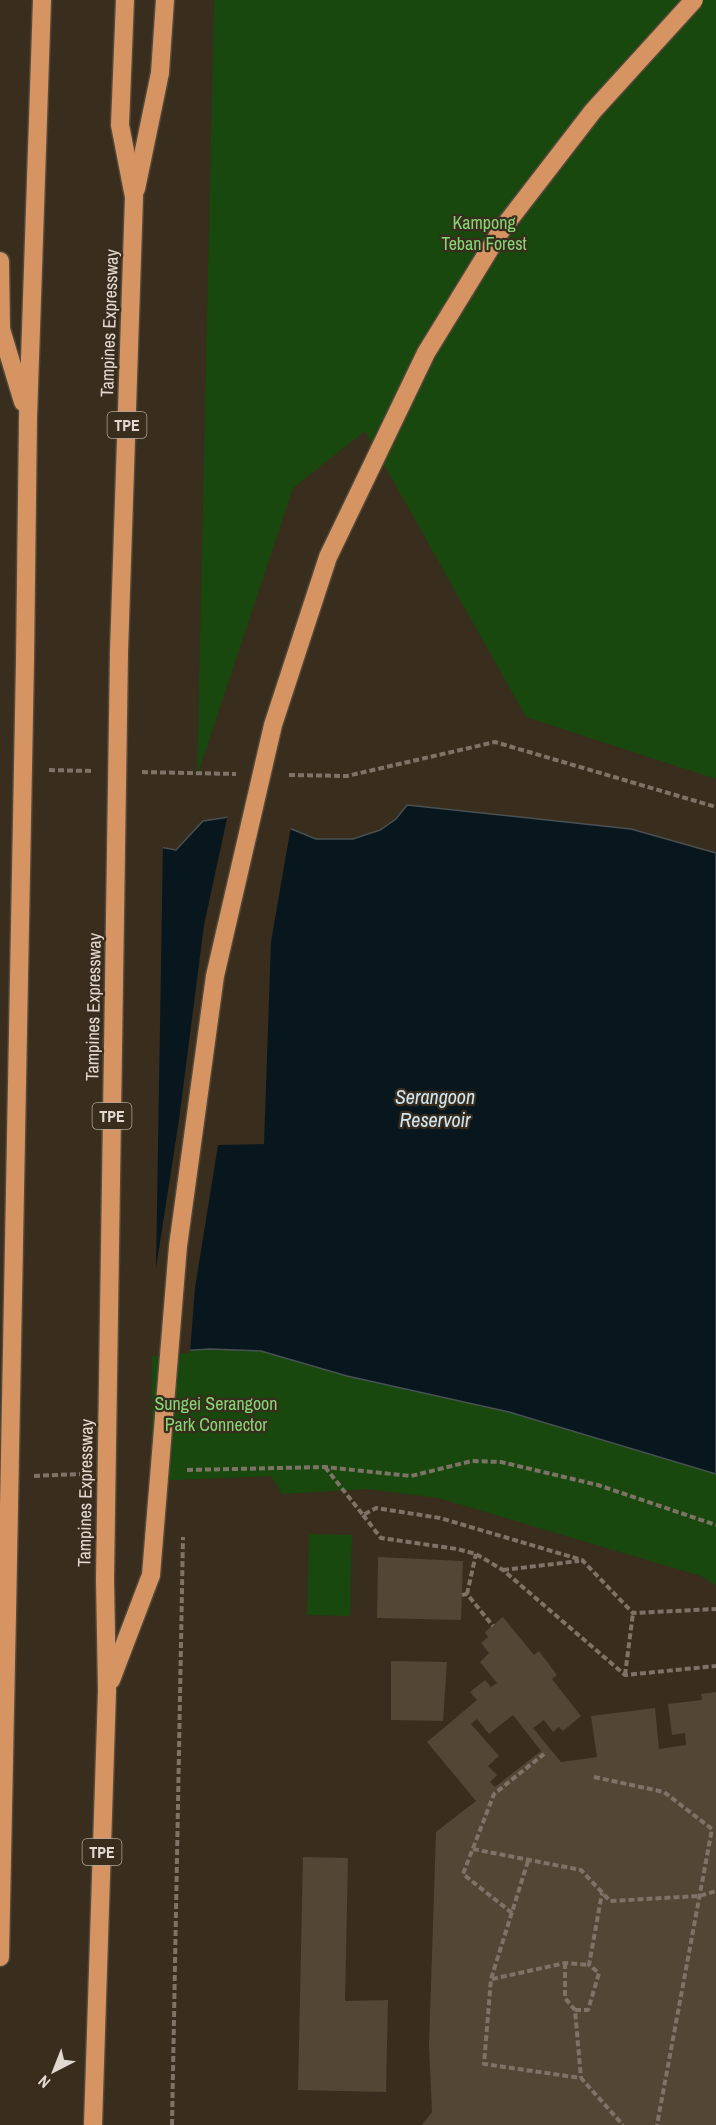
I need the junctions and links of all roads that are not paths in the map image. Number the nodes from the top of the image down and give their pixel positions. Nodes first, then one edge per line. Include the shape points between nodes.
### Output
1 (42, 0) edge
2 (125, 0) edge
3 (165, 0) edge
4 (694, 0) edge
5 (134, 197) junction
6 (0, 261) edge
7 (28, 418) junction
8 (107, 1691) junction
9 (0, 1957) edge
10 (93, 2125) edge

1 - 7 highway
2 - 5 highway, Tampines Expressway / TPE via 120,125
3 - 5 highway via 160,73
4 - 8 highway, bridge via 593,111 502,229 426,353 328,557 273,725 215,976 178,1246 151,1575
5 - 8 highway, Tampines Expressway / TPE, bridge via 119,652 105,1579
6 - 7 highway via 1,329
7 - 9 highway, bridge
8 - 10 highway, Tampines Expressway / TPE

